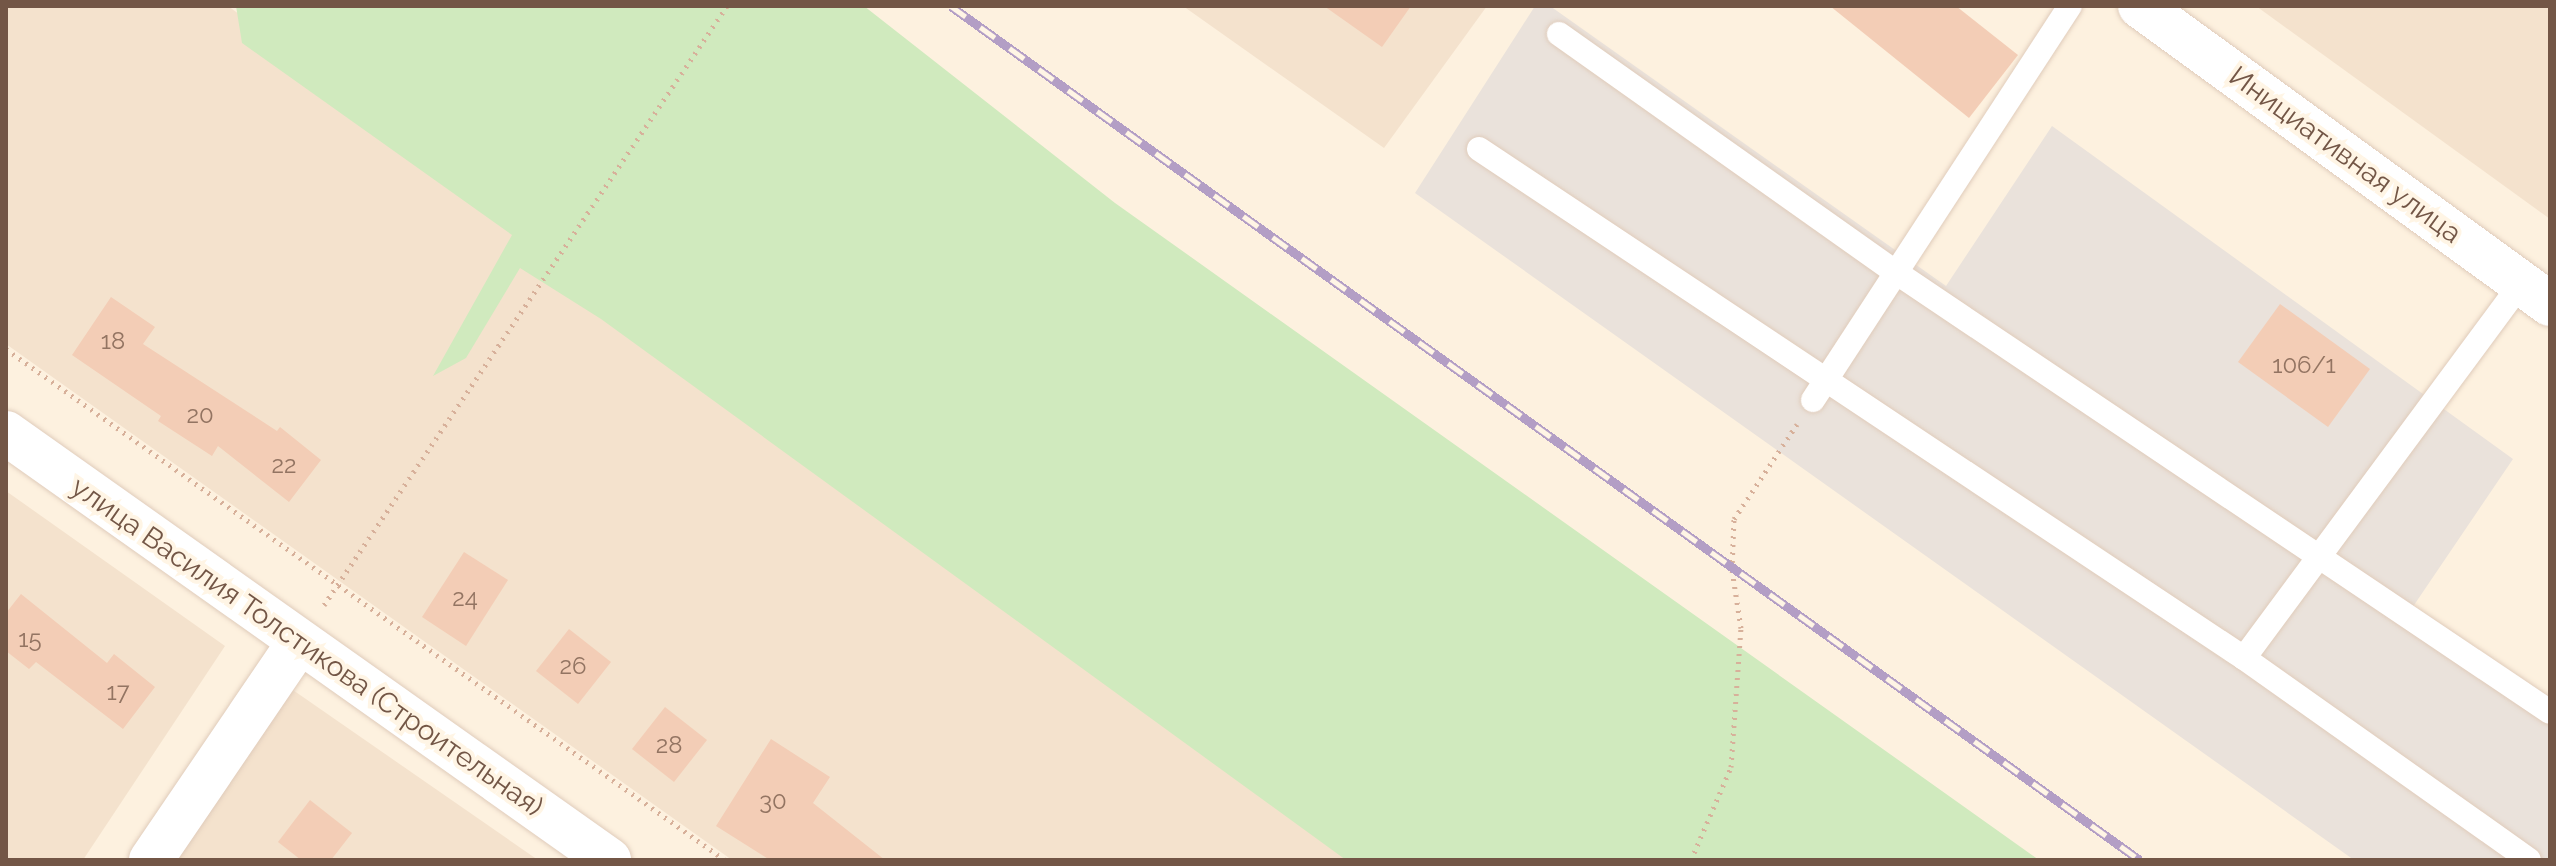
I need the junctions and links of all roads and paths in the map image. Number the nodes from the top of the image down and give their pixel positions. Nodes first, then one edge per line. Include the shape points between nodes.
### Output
1 (727, 6) edge
2 (2070, 6) edge
3 (2140, 6) edge
4 (1559, 34) dead end
5 (1479, 149) dead end
6 (1894, 271) junction
7 (2536, 294) edge
8 (6, 349) edge
9 (1824, 378) junction
10 (1813, 400) joint
11 (6, 433) edge
12 (2319, 552) junction
13 (337, 585) junction
14 (299, 642) junction
15 (2244, 658) junction
16 (2550, 712) edge
17 (151, 860) edge
18 (609, 860) edge
19 (725, 860) edge
20 (1691, 860) edge
21 (2529, 860) edge

1 - 13 path
2 - 6 lane
3 - 7 main road, Инициативная улица
4 - 6 lane
5 - 9 lane
6 - 9 lane
6 - 12 lane
7 - 12 lane
8 - 13 path
9 - 10 lane
9 - 15 lane
10 - 20 path via 1734,519 1732,570 1741,628 1731,767
11 - 14 main road, улица Василия Толстикова (Строительная)
12 - 15 lane
12 - 16 lane
13 - 14 path
13 - 19 path
14 - 17 main road
14 - 18 main road, улица Василия Толстикова (Строительная)
15 - 21 lane

